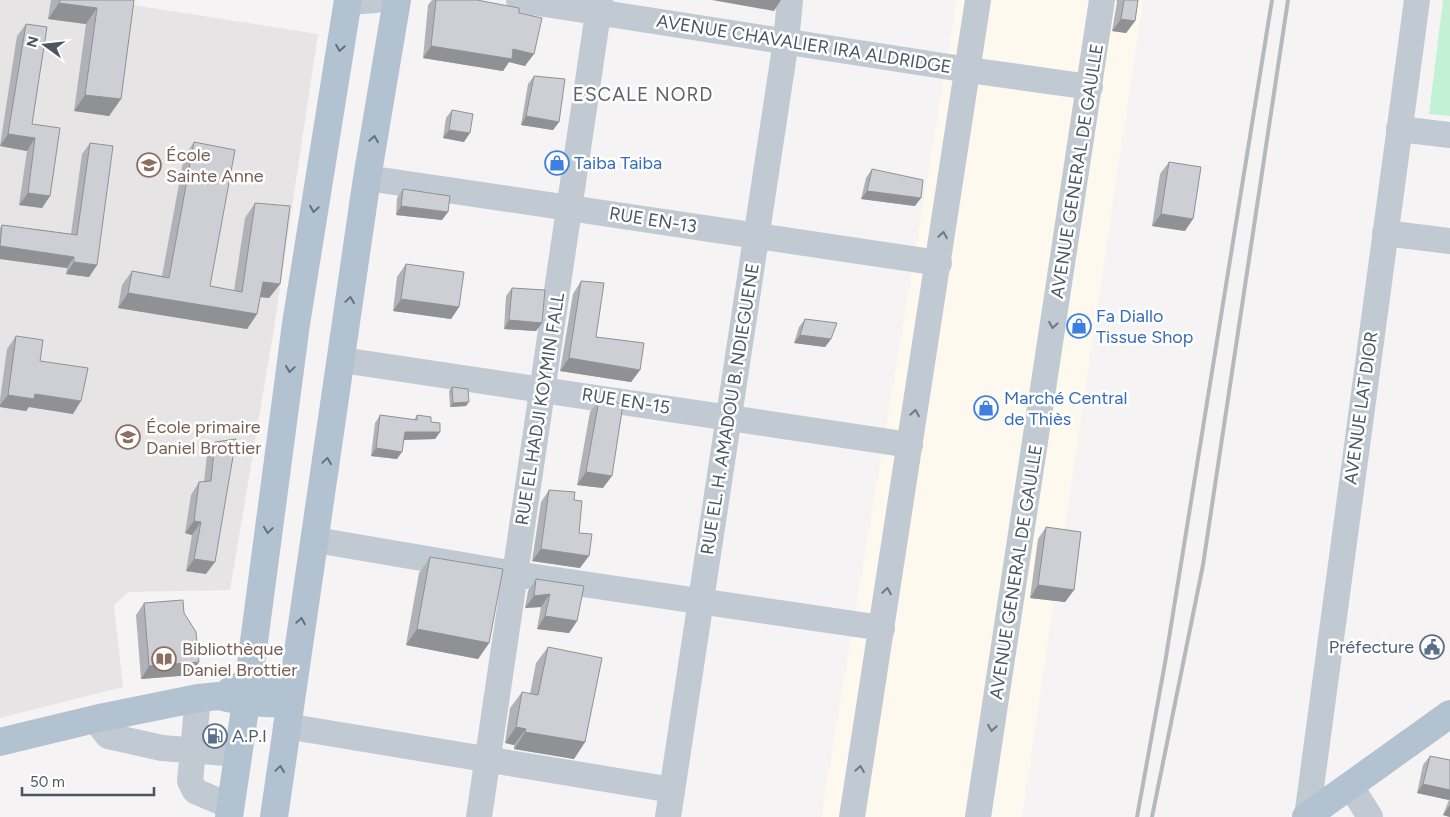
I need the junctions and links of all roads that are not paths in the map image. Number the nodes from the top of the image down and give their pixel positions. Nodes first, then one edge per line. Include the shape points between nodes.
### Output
1 (376, 0) edge
2 (397, 0) edge
3 (518, 0) edge
4 (790, 0) edge
5 (978, 0) edge
6 (1102, 0) edge
7 (1417, 0) edge
8 (348, 1) edge
9 (600, 6) edge
10 (786, 41) junction
11 (969, 70) junction
12 (1090, 87) junction
13 (1400, 129) junction
14 (1450, 135) edge
15 (367, 178) junction
16 (570, 207) junction
17 (1385, 233) junction
18 (756, 235) junction
19 (1450, 241) edge
20 (939, 263) junction
21 (342, 360) junction
22 (543, 388) junction
23 (729, 417) junction
24 (910, 445) junction
25 (316, 540) junction
26 (515, 574) junction
27 (700, 601) junction
28 (882, 628) junction
29 (247, 692) junction
30 (208, 697) junction
31 (289, 703) junction
32 (1450, 714) edge
33 (95, 719) junction
34 (0, 742) edge
35 (193, 752) junction
36 (239, 754) junction
37 (487, 760) junction
38 (1350, 786) junction
39 (672, 790) junction
40 (230, 812) edge
41 (1311, 815) edge
42 (274, 817) edge
43 (479, 817) edge
44 (668, 817) edge
45 (852, 817) edge
46 (978, 817) edge
47 (1370, 817) edge

1 - 8 street
15 -> 2 main road
3 - 9 street, AVENUE CHAVALIER IRA ALDRIDGE
4 - 10 street, RUE EL. H. AMADOU B. NDIEGUENE
5 - 11 street
6 - 12 street, AVENUE GENERAL DE GAULLE
7 - 13 street, AVENUE LAT DIOR
8 -> 29 main road via 296,324
9 - 10 street, AVENUE CHAVALIER IRA ALDRIDGE
9 - 16 street, RUE EL HADJI KOYMIN FALL
10 - 11 street, AVENUE CHAVALIER IRA ALDRIDGE
10 - 18 street, RUE EL. H. AMADOU B. NDIEGUENE
11 - 12 street, AVENUE CHAVALIER IRA ALDRIDGE
20 -> 11 street
12 -> 46 street, AVENUE GENERAL DE GAULLE
13 - 14 street
13 - 17 street, AVENUE LAT DIOR
15 - 16 street, RUE EN-13
21 -> 15 main road
16 - 18 street, RUE EN-13
16 - 22 street, RUE EL HADJI KOYMIN FALL
17 - 19 street
17 - 41 street, AVENUE LAT DIOR
18 - 20 street, RUE EN-13
18 - 23 street, RUE EL. H. AMADOU B. NDIEGUENE
24 -> 20 street
21 - 22 street, RUE EN-15
25 -> 21 main road
22 - 23 street, RUE EN-15
22 - 26 street, RUE EL HADJI KOYMIN FALL
23 - 24 street, RUE EN-15
23 - 27 street, RUE EL. H. AMADOU B. NDIEGUENE
28 -> 24 street
25 - 26 street
31 -> 25 main road
26 - 27 street
26 - 37 street, RUE EL HADJI KOYMIN FALL
27 - 28 street
27 - 39 street, RUE EL. H. AMADOU B. NDIEGUENE
45 -> 28 street
29 - 30 main road
29 - 31 main road
29 - 36 main road
30 - 33 main road
30 - 35 street
31 - 37 street
42 -> 31 main road
32 - 38 main road
33 - 34 main road
33 - 35 street via 108,736
35 - 36 street
35 - 40 street via 192,786
36 - 40 main road
37 - 39 street
37 - 43 street, RUE EL HADJI KOYMIN FALL
38 - 41 main road
38 - 47 street
39 - 44 street, RUE EL. H. AMADOU B. NDIEGUENE

